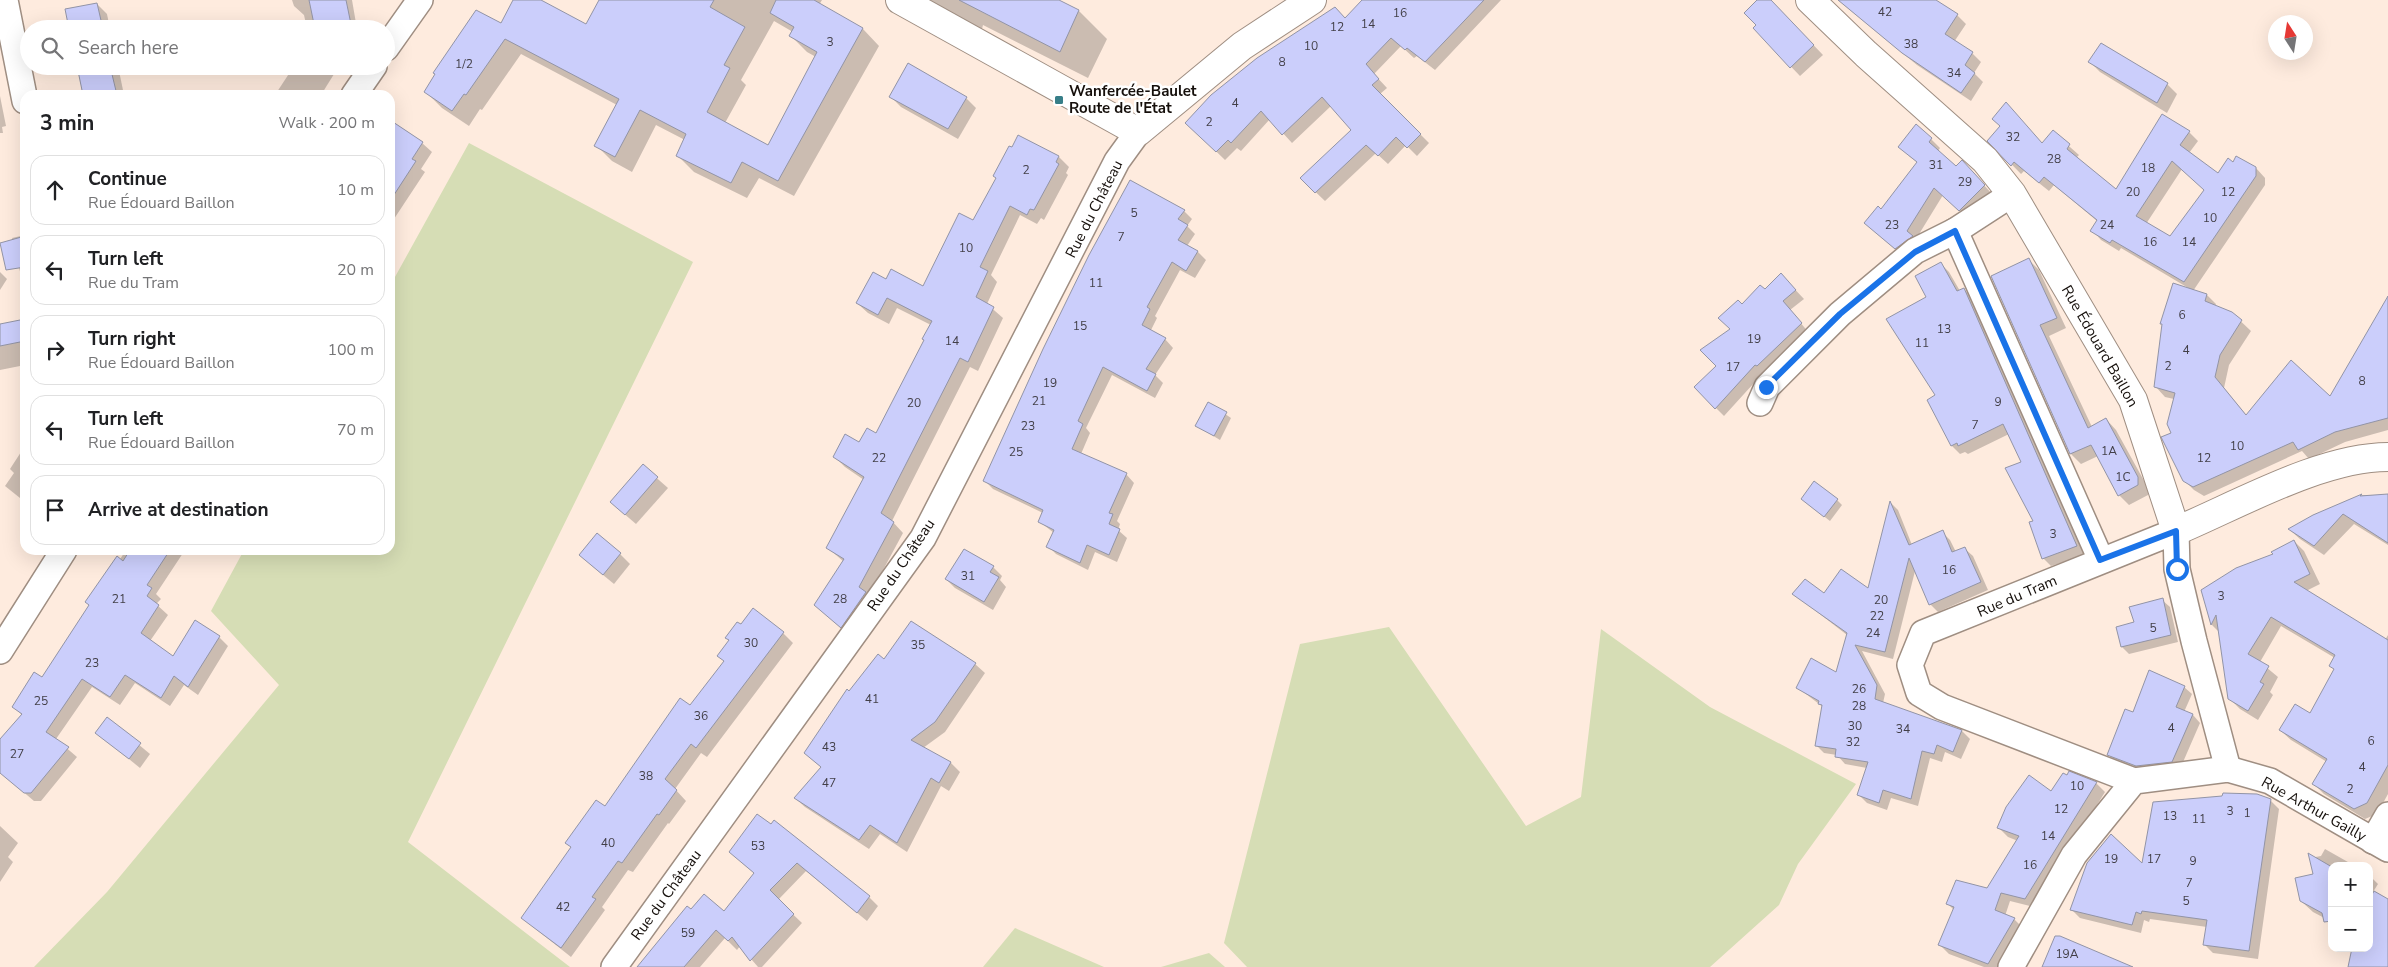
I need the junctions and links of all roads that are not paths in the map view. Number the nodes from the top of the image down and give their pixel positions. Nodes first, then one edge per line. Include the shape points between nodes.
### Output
1 (5, 0) edge
2 (420, 0) edge
3 (900, 0) edge
4 (1312, 0) edge
5 (1810, 0) edge
6 (395, 35) edge
7 (368, 75) edge
8 (23, 90) edge
9 (357, 90) edge
10 (1138, 132) junction
11 (2012, 194) junction
12 (1955, 231) junction
13 (1760, 403) dead end
14 (2388, 457) edge
15 (2176, 531) junction
16 (61, 555) edge
17 (2100, 560) junction
18 (0, 651) edge
19 (2228, 769) junction
20 (2134, 781) junction
21 (2388, 815) edge
22 (2380, 845) edge
23 (614, 967) edge
24 (2011, 967) edge

1 - 8 street
2 - 6 street
3 - 10 main road
4 - 10 main road via 1242,46
5 - 11 main road, Rue Édouard Baillon via 1985,160
7 - 9 street
10 - 23 street, Rue du Château via 1117,161 923,538
11 - 12 street
11 - 15 main road, Rue Édouard Baillon via 2134,400
12 - 13 street via 1915,252 1840,314 1766,387
12 - 17 street
14 - 15 main road, Rue du Tram via 2337,465 2310,474
15 - 17 street, Rue du Tram
15 - 19 street, Rue Édouard Baillon via 2177,569
16 - 18 street
17 - 20 street, Rue du Tram via 1923,633 1910,665 1919,693 1942,707
19 - 20 street, Rue Arthur Gailly
19 - 22 street, Rue Arthur Gailly via 2270,781
20 - 24 street via 2074,855
21 - 22 street

